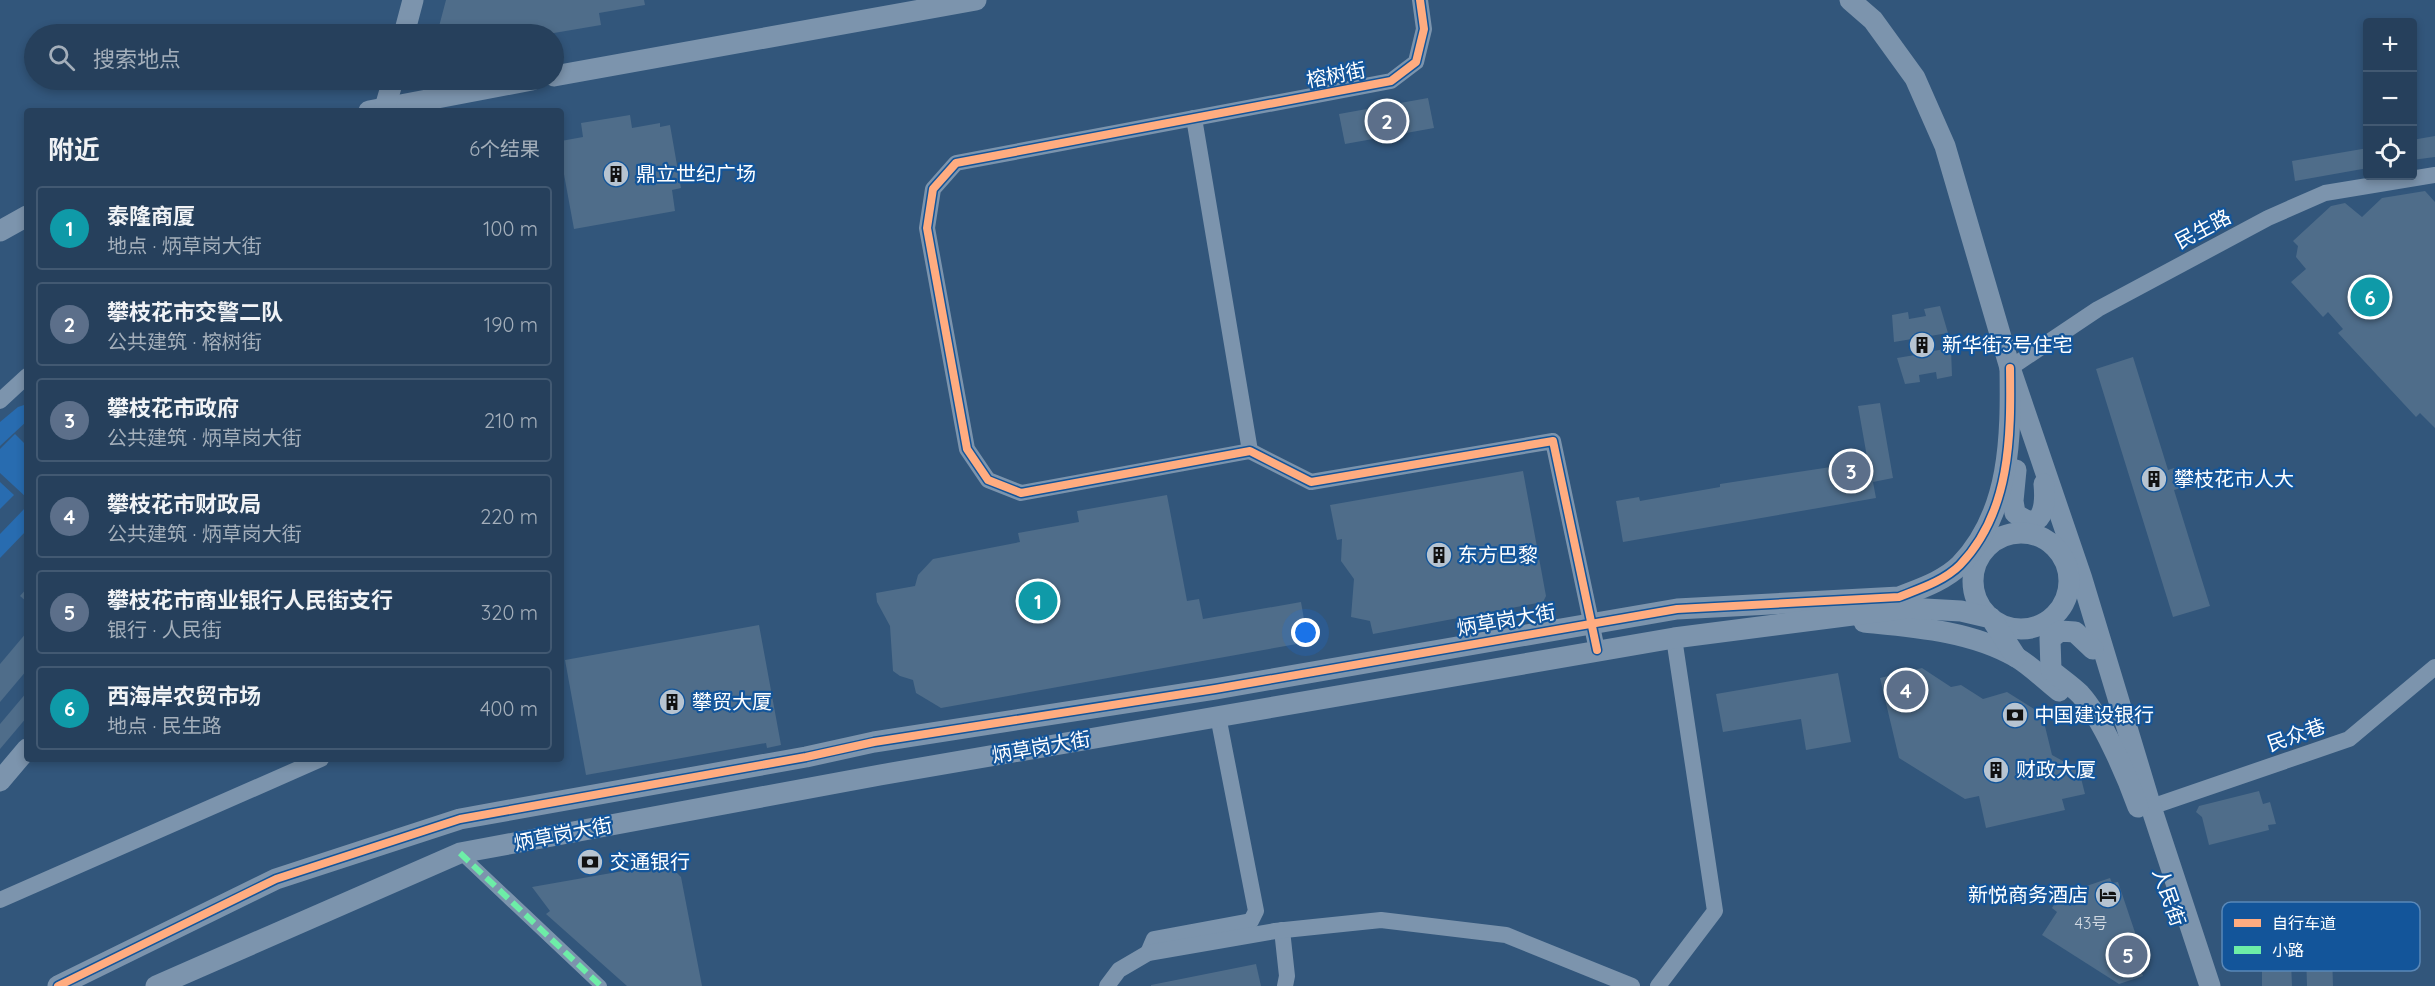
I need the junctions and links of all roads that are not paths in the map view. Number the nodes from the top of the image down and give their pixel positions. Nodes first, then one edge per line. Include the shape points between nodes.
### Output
1 (413, 0) edge
2 (976, 0) edge
3 (1420, 0) edge
4 (1850, 0) edge
5 (407, 24) edge
6 (564, 74) edge
7 (389, 90) edge
8 (480, 90) edge
9 (380, 108) edge
10 (385, 108) edge
11 (1194, 118) junction
12 (2435, 175) edge
13 (24, 218) edge
14 (0, 231) edge
15 (2010, 368) junction
16 (24, 379) edge
17 (0, 401) edge
18 (2010, 412) junction
19 (2033, 433) junction
20 (1250, 451) junction
21 (2042, 470) junction
22 (2002, 487) junction
23 (1989, 546) junction
24 (2066, 565) junction
25 (1959, 566) junction
26 (1803, 612) junction
27 (1991, 618) junction
28 (1591, 622) junction
29 (1674, 638) junction
30 (2093, 649) junction
31 (1597, 650) junction
32 (2016, 657) junction
33 (2435, 667) edge
34 (1218, 716) junction
35 (2108, 742) junction
36 (24, 752) edge
37 (314, 762) edge
38 (0, 780) edge
39 (2144, 807) junction
40 (460, 853) junction
41 (0, 900) edge
42 (1282, 930) junction
43 (1148, 953) junction
44 (58, 986) edge
45 (156, 986) edge
46 (601, 986) edge
47 (1107, 986) edge
48 (1285, 986) edge
49 (1632, 986) edge
50 (1658, 986) edge
51 (2199, 986) edge
52 (2210, 986) edge

1 - 5 street
2 - 6 street
3 - 11 street, 榕树街 via 1424,29 1416,62 1391,81
4 - 15 street via 1873,20 1915,78 1945,146
7 - 9 street
8 - 10 street
11 - 20 street
11 - 20 street, 榕树街 via 956,163 933,189 927,228 967,449 988,480 1021,493
12 - 15 street, 民生路 via 2325,193 2268,218 2098,309
13 - 14 street
15 - 18 street
15 - 19 street
16 - 17 street
18 - 21 street via 2016,468 2013,501 2015,513 2024,520 2032,522 2044,510
18 - 22 street
19 - 21 street
19 - 39 street via 2089,602
20 - 28 street via 1311,482 1553,441
21 - 24 street
22 - 23 street
22 - 25 street via 1981,536
23 - 24 street via 2022,533 2036,535 2060,552
23 - 25 street
23 - 27 street via 1973,577 1980,606
24 - 27 street via 2067,595 2051,619 2020,629
24 - 30 street
25 - 26 street via 1931,584 1899,597
26 - 27 street via 1908,608 1961,611
26 - 28 street, 炳草岗大街 via 1677,609
26 - 29 street, 炳草岗大街
26 - 32 street via 1908,626 1981,643
27 - 32 street
28 - 31 street
28 - 44 street, 炳草岗大街 via 1215,689 874,742 460,819 276,879
29 - 31 street, 炳草岗大街
29 - 50 street via 1715,911
30 - 35 street via 2075,632 2060,631 2050,639 2049,662 2051,670 2080,694
30 - 39 street
31 - 34 street, 炳草岗大街
32 - 35 street via 2065,695
33 - 39 street, 民众巷 via 2349,739
34 - 40 street, 炳草岗大街
34 - 43 street via 1256,911 1251,921 1154,939
35 - 39 street
36 - 38 street
37 - 41 street
39 - 51 street, 人民街
39 - 52 street, 人民街
40 - 45 street, 炳草岗大街
40 - 46 street
42 - 43 street
42 - 48 street
42 - 49 street via 1381,920 1506,935
43 - 47 street via 1119,970

